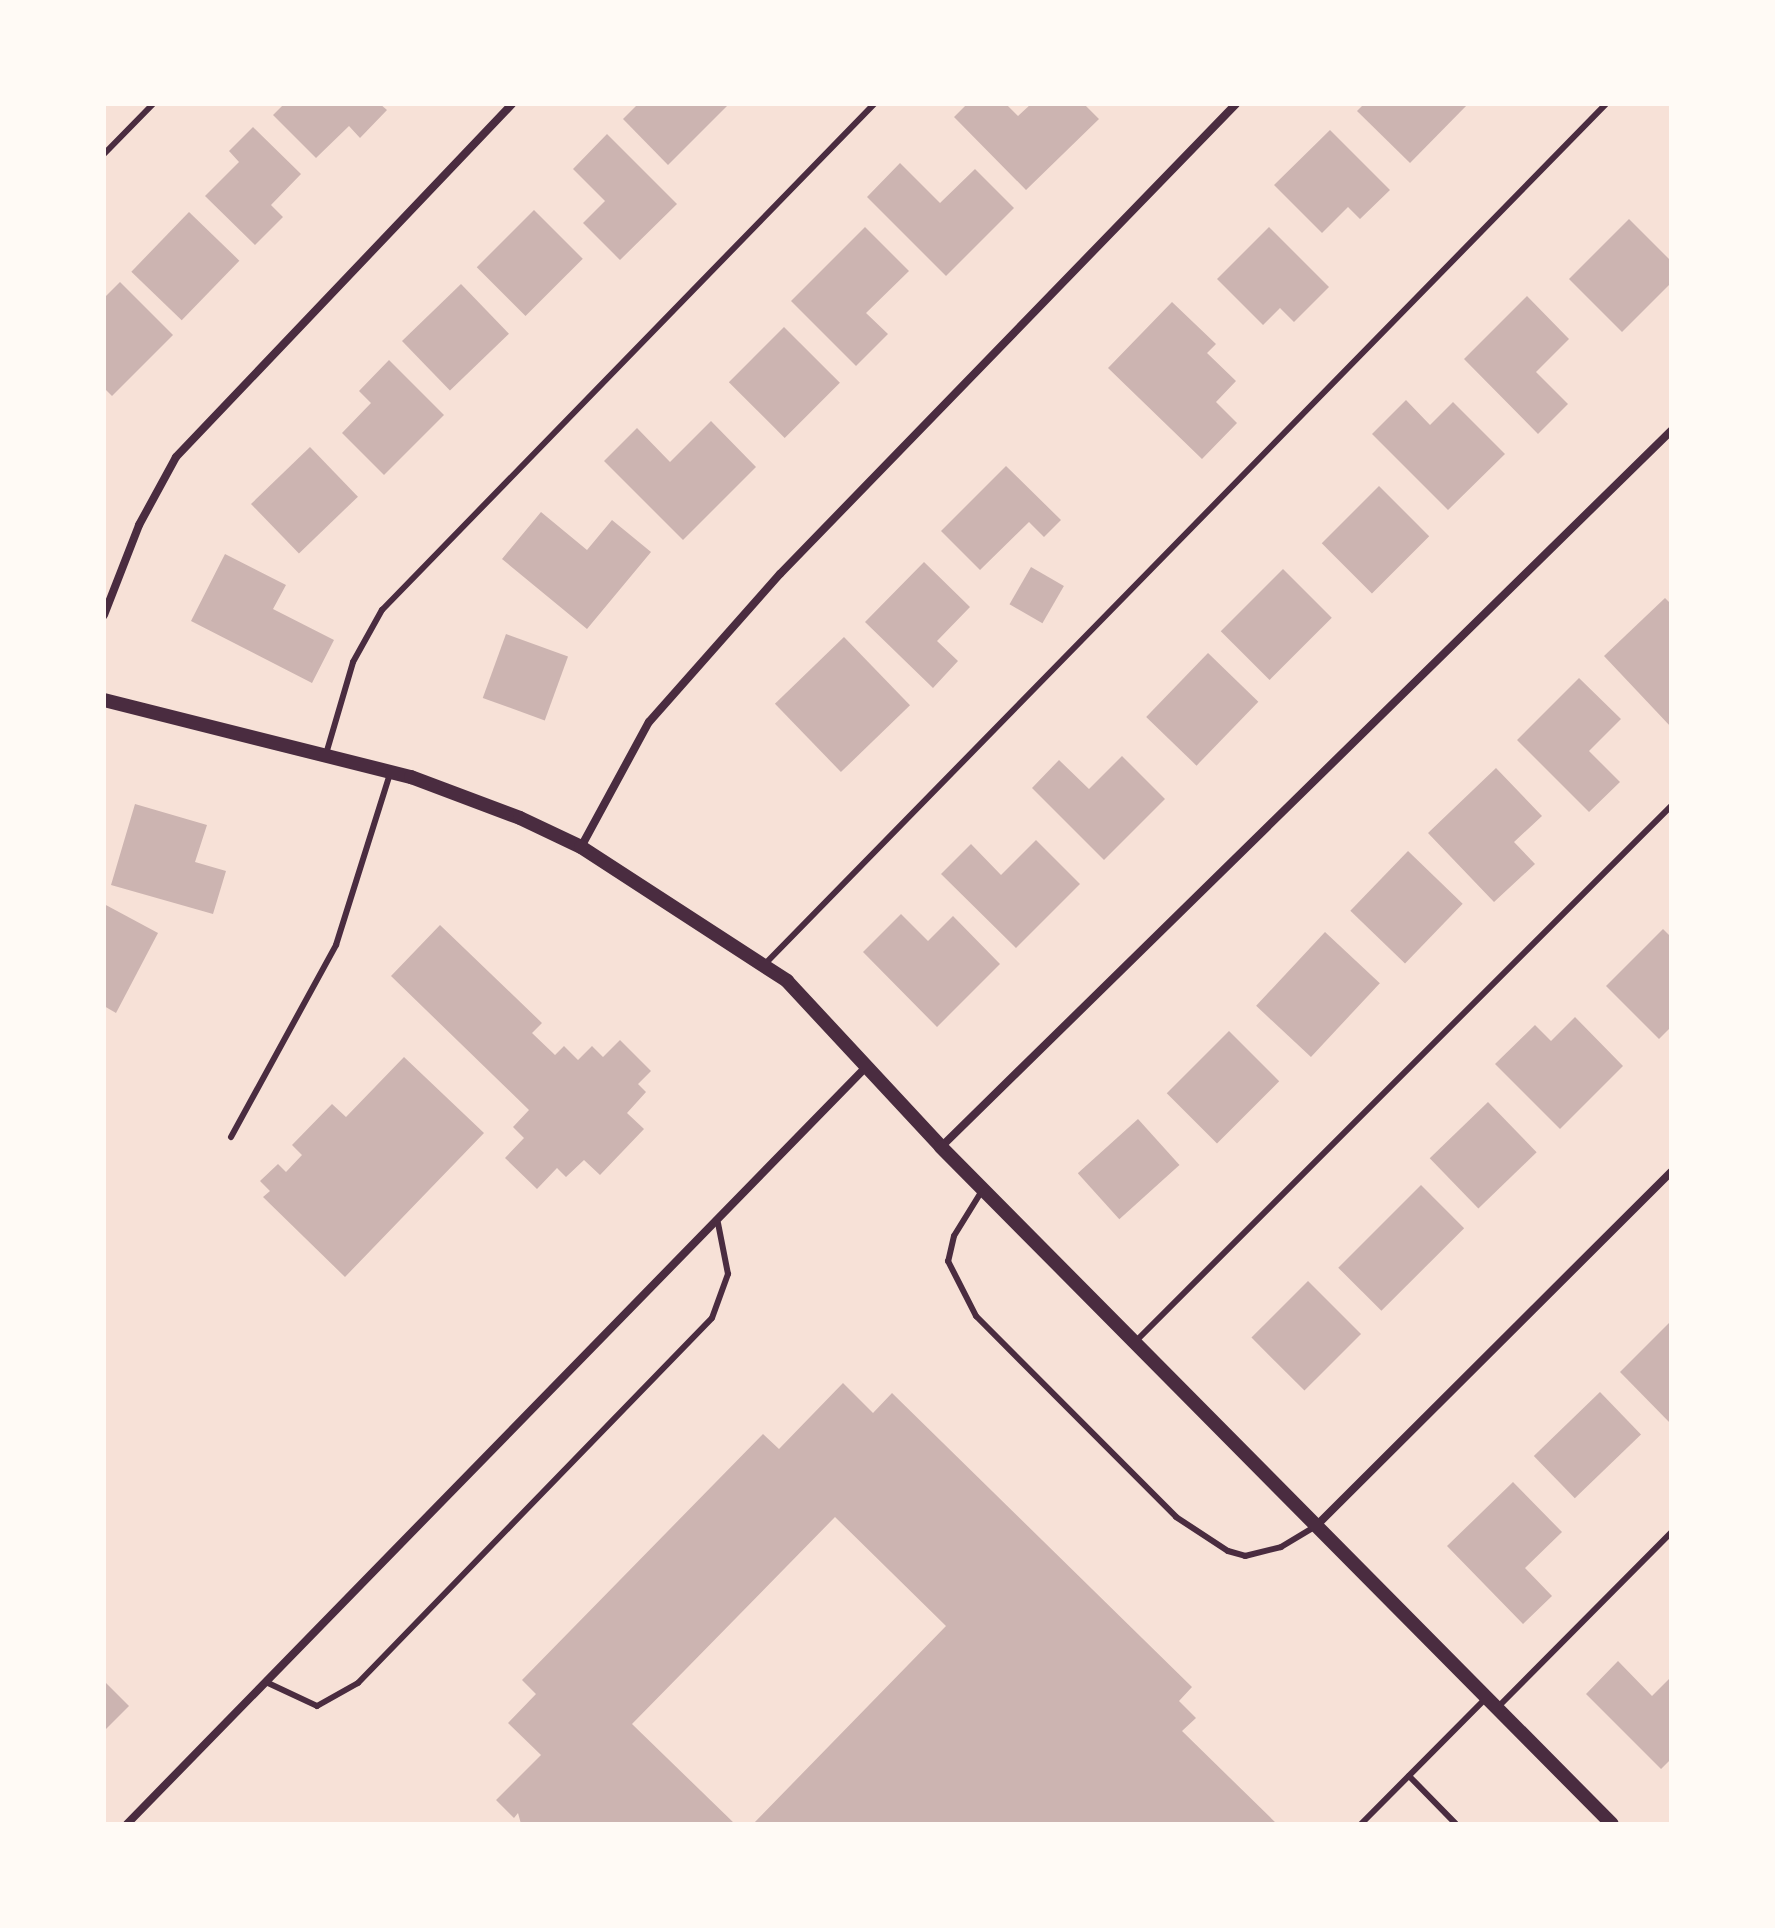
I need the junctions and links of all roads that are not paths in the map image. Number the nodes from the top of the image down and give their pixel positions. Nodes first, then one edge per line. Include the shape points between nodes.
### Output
1 (153, 104) edge
2 (512, 104) edge
3 (874, 104) edge
4 (1236, 104) edge
5 (1606, 104) edge
6 (104, 154) edge
7 (1671, 431) edge
8 (104, 615) edge
9 (104, 700) edge
10 (326, 754) junction
11 (391, 771) junction
12 (1671, 806) edge
13 (581, 847) junction
14 (764, 965) junction
15 (868, 1065) junction
16 (231, 1137) dead end
17 (941, 1147) junction
18 (1671, 1172) edge
19 (983, 1189) junction
20 (718, 1223) junction
21 (1135, 1342) junction
22 (1316, 1526) junction
23 (1671, 1533) edge
24 (268, 1683) junction
25 (1492, 1703) junction
26 (1409, 1776) junction
27 (127, 1824) edge
28 (1361, 1824) edge
29 (1456, 1824) edge
30 (1612, 1824) edge

1 - 6 lane
2 - 8 street via 176,457 139,525
3 - 10 lane via 382,610 353,662
4 - 13 street via 780,574 649,722
5 - 14 lane
7 - 17 street
9 - 10 street
10 - 11 street
11 - 13 street
11 - 16 lane via 336,945
12 - 21 lane
13 - 14 street
14 - 15 street
15 - 17 street
15 - 20 street
17 - 19 street
18 - 22 street
19 - 21 street
19 - 22 lane via 954,1236 948,1261 976,1316 1176,1517 1228,1551 1245,1556 1281,1547
20 - 24 street
20 - 24 lane via 728,1274 712,1318 358,1683 317,1706
21 - 22 street
22 - 25 street
23 - 25 lane
24 - 27 street
25 - 26 lane
25 - 30 street
26 - 28 lane
26 - 29 lane

